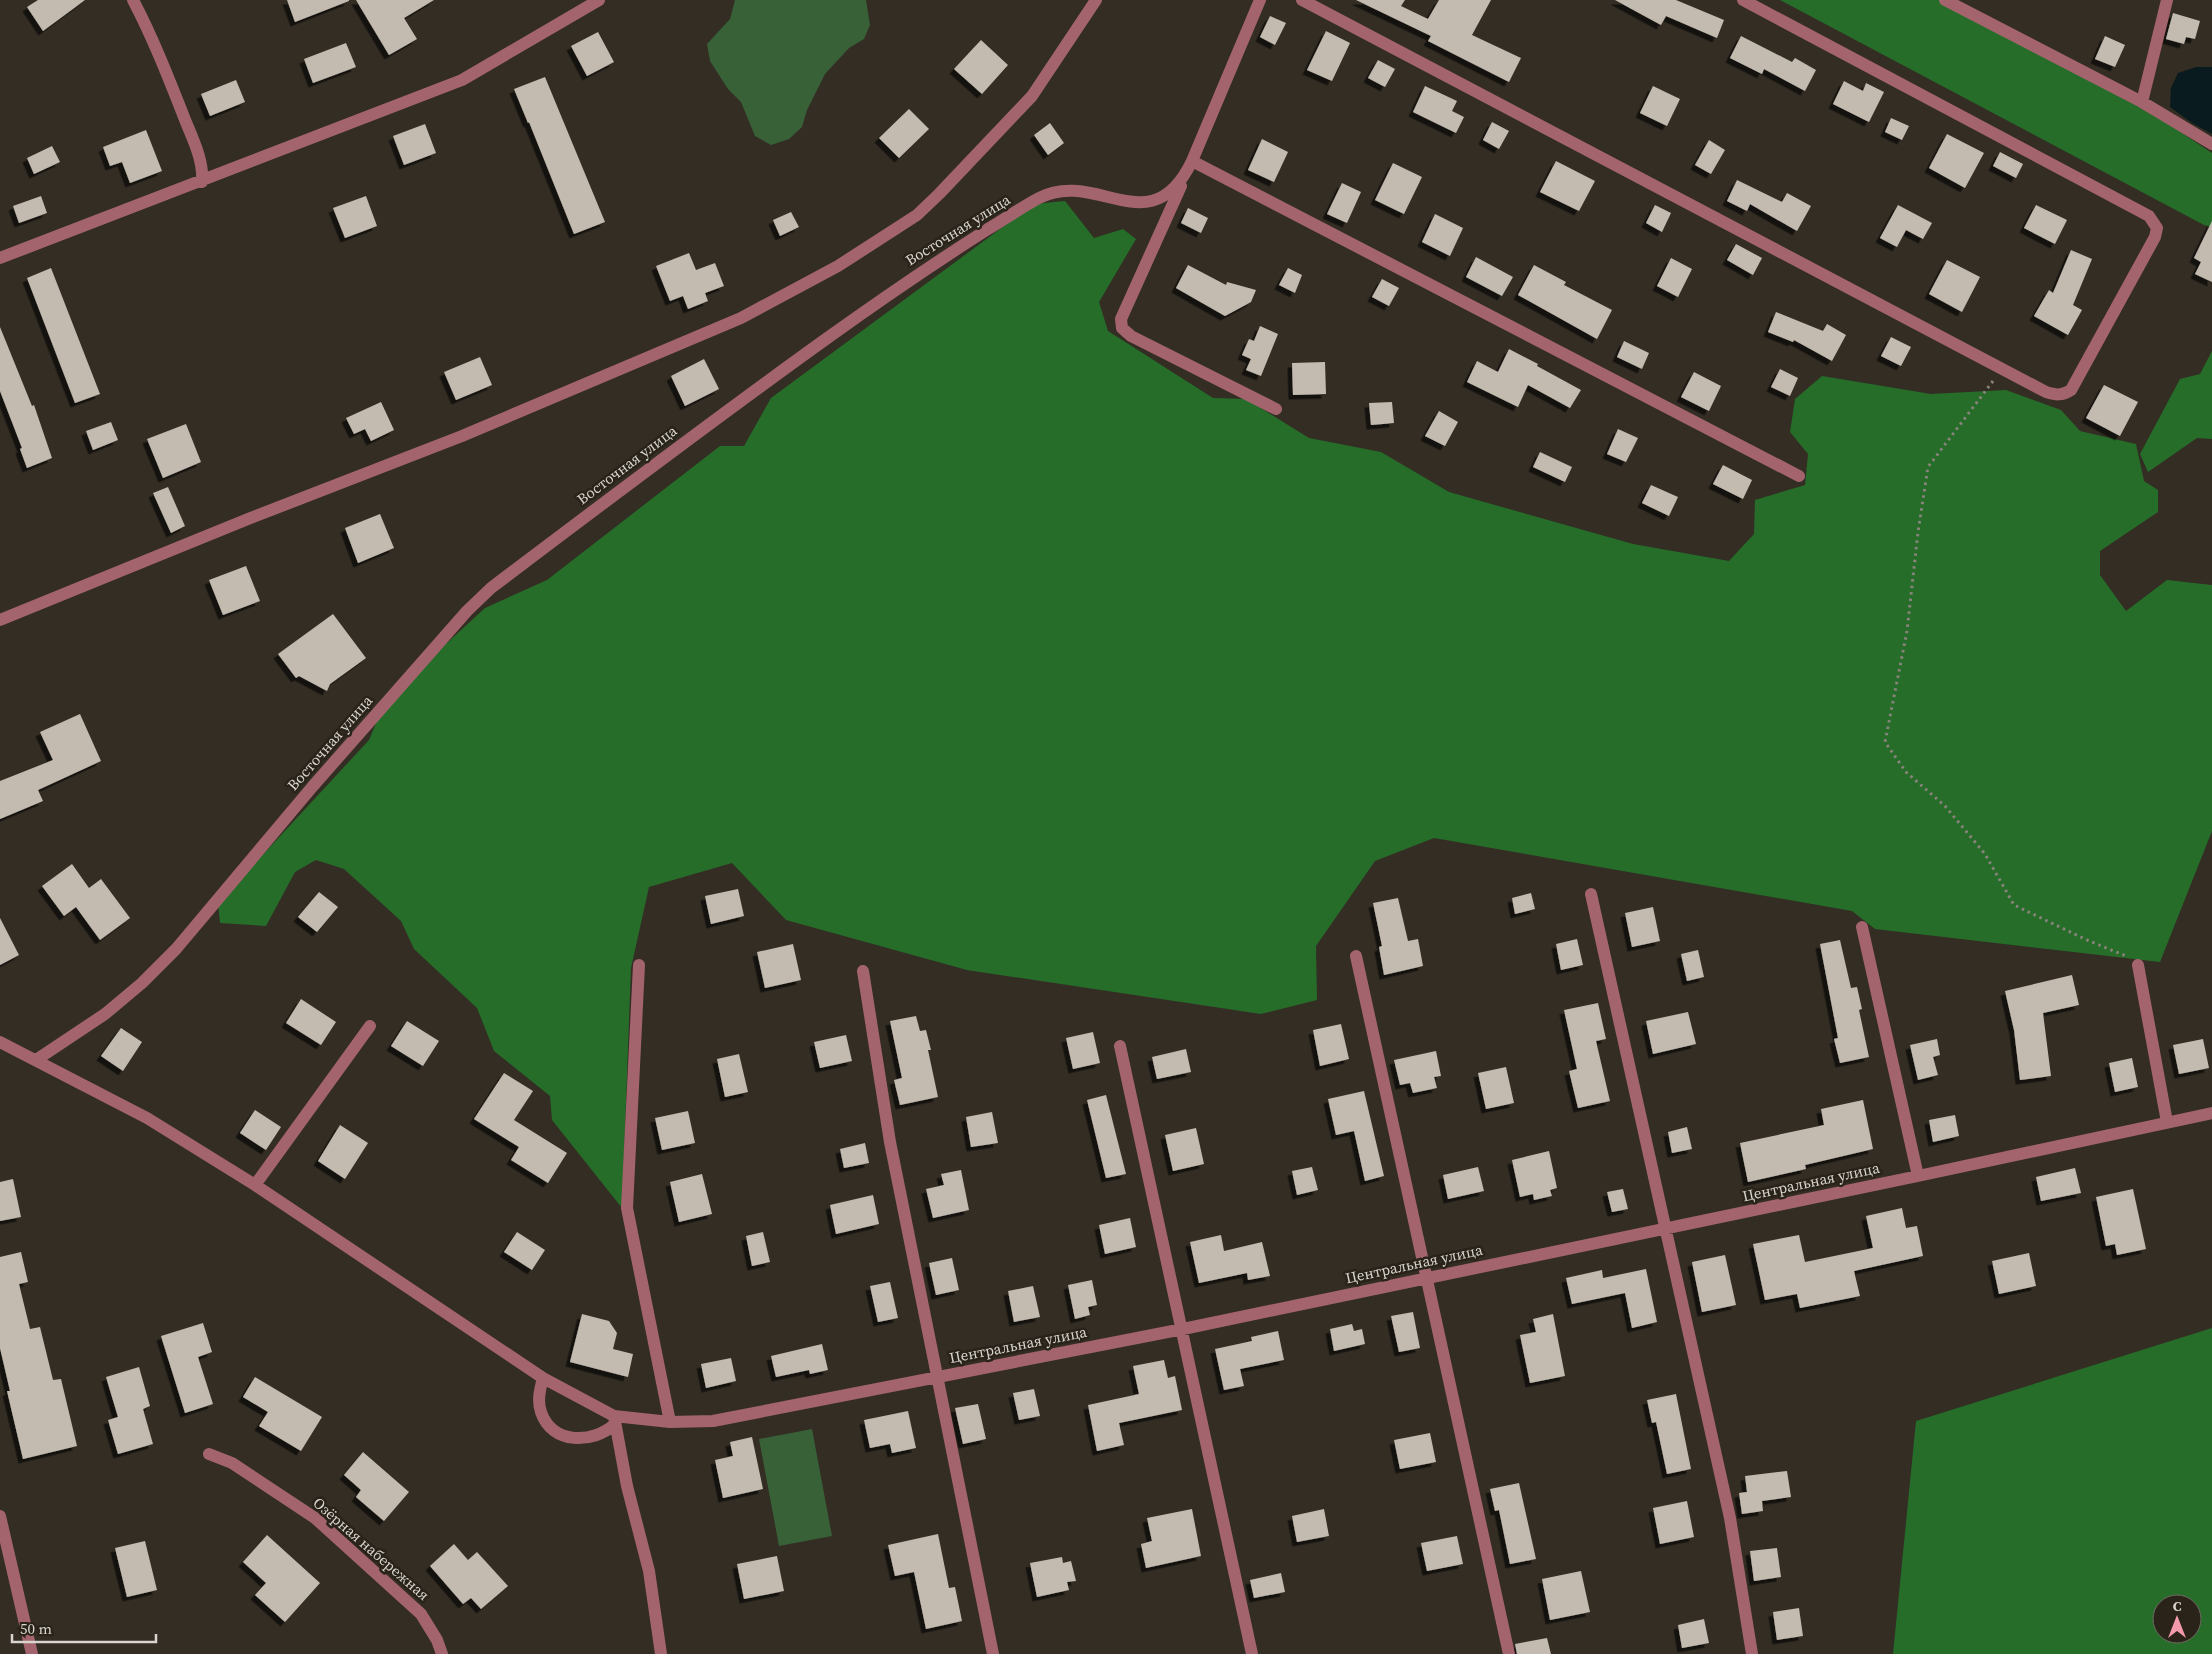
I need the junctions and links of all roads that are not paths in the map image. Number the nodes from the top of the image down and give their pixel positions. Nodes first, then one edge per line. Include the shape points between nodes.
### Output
1 (133, 0) edge
2 (599, 0) edge
3 (1096, 0) edge
4 (1260, 0) edge
5 (1302, 0) edge
6 (1743, 0) edge
7 (1945, 0) edge
8 (2167, 0) edge
9 (2142, 102) junction
10 (2212, 144) edge
11 (1192, 161) junction
12 (1185, 177) junction
13 (202, 182) junction
14 (0, 258) edge
15 (1276, 410) dead end
16 (1799, 476) dead end
17 (0, 620) edge
18 (1591, 894) dead end
19 (1862, 927) dead end
20 (1356, 956) dead end
21 (639, 964) dead end
22 (2138, 965) road end
23 (863, 971) dead end
24 (370, 1026) dead end
25 (0, 1042) edge
26 (1120, 1046) dead end
27 (36, 1060) junction
28 (2212, 1112) edge
29 (2167, 1122) junction
30 (1918, 1176) junction
31 (255, 1185) junction
32 (1666, 1228) junction
33 (1426, 1279) junction
34 (1183, 1330) junction
35 (936, 1377) junction
36 (543, 1378) junction
37 (616, 1419) junction
38 (670, 1422) junction
39 (209, 1454) dead end
40 (0, 1516) edge
41 (32, 1654) edge
42 (442, 1654) edge
43 (661, 1654) edge
44 (993, 1654) edge
45 (1252, 1654) edge
46 (1509, 1654) edge
47 (1752, 1654) edge

1 - 13 street via 196,149
2 - 13 street via 462,80
3 - 17 street via 1032,96 939,194 917,216 838,266 741,318 462,436 239,522
4 - 11 street, Восточная улица
5 - 6 street via 2046,392 2056,395 2071,390 2154,237 2157,228 2150,216
7 - 9 street
8 - 9 street
9 - 10 street
11 - 12 street, Восточная улица
11 - 16 street
12 - 15 street via 1121,319 1122,328 1130,336
12 - 27 street, Восточная улица via 1164,197 1142,202 1120,201 1084,191 1041,197 921,271 713,420 491,588 313,786 176,949 105,1014
13 - 14 street
18 - 32 street
19 - 30 street
20 - 33 street
21 - 38 street via 628,1208
22 - 29 street
23 - 35 street via 890,1142
24 - 31 street
25 - 27 street
26 - 34 street
27 - 31 street via 147,1118
28 - 29 street, Центральная улица
29 - 30 street, Центральная улица
30 - 32 street, Центральная улица
31 - 36 street
32 - 33 street, Центральная улица
32 - 47 street via 1730,1518
33 - 34 street, Центральная улица
33 - 46 street
34 - 35 street, Центральная улица
34 - 45 street
35 - 38 street, Центральная улица via 713,1421
35 - 44 street
36 - 37 street
36 - 37 street via 538,1394 540,1412 550,1429 575,1439 590,1439 606,1432
37 - 38 street, Центральная улица
37 - 43 street via 628,1486 650,1571
39 - 42 street, Озёрная набережная via 232,1462 315,1518 421,1614
40 - 41 street

